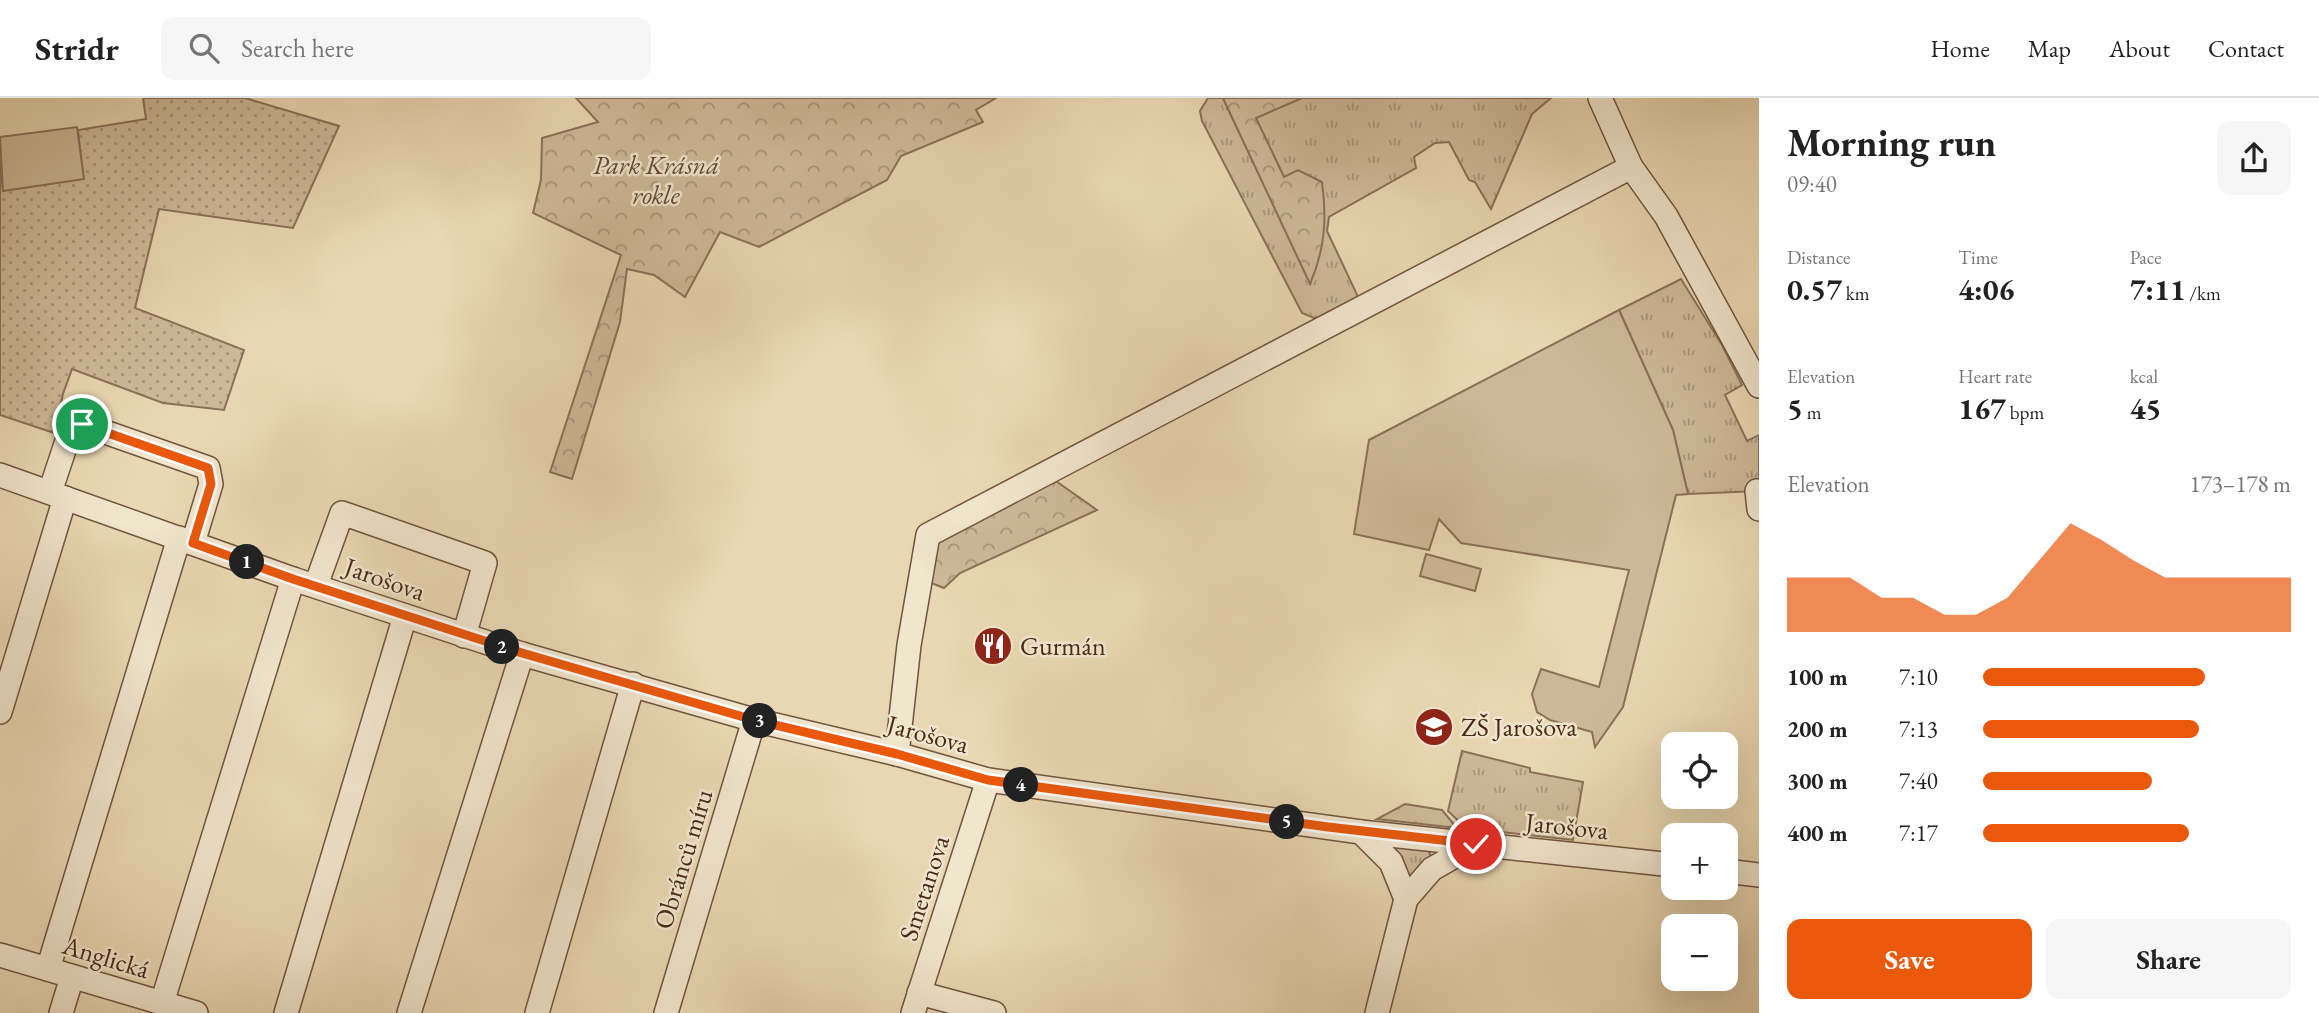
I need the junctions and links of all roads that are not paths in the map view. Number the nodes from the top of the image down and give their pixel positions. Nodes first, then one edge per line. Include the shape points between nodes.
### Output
1 (1600, 98) edge
2 (1631, 167) junction
3 (1759, 386) edge
4 (0, 475) edge
5 (57, 495) junction
6 (186, 540) junction
7 (293, 579) junction
8 (316, 585) junction
9 (405, 616) junction
10 (464, 636) junction
11 (522, 653) junction
12 (633, 684) junction
13 (0, 712) edge
14 (754, 720) junction
15 (897, 754) junction
16 (988, 780) junction
17 (1361, 832) junction
18 (1476, 844) junction
19 (1661, 864) edge
20 (1738, 872) edge
21 (1759, 875) edge
22 (1406, 899) junction
23 (0, 955) edge
24 (48, 969) junction
25 (72, 977) junction
26 (162, 1003) junction
27 (916, 1003) edge
28 (61, 1013) edge
29 (196, 1013) edge
30 (286, 1013) edge
31 (409, 1013) edge
32 (537, 1013) edge
33 (666, 1013) edge
34 (994, 1013) edge
35 (1377, 1013) edge

1 - 2 street
2 - 3 street via 1666,216
2 - 15 street via 928,535
4 - 5 street, Jarošova
5 - 6 street, Jarošova
5 - 6 street via 70,432 82,424 208,468 211,484
5 - 13 street
6 - 7 street, Jarošova
6 - 24 street
7 - 8 street, Jarošova
7 - 26 street
8 - 9 street, Jarošova
8 - 10 street via 342,513 485,563
9 - 10 street, Jarošova
9 - 30 street
10 - 11 street, Jarošova
11 - 12 street, Jarošova
11 - 31 street
12 - 14 street, Jarošova
12 - 32 street
14 - 15 street, Jarošova
14 - 33 street, Obránců míru
15 - 16 street, Jarošova
16 - 17 street, Jarošova
16 - 27 street, Smetanova
17 - 18 street, Jarošova
17 - 22 street via 1391,862
18 - 19 street, Jarošova
18 - 22 street via 1432,869
20 - 21 street
22 - 35 street
23 - 24 street, Anglická
24 - 25 street, Anglická
25 - 26 street, Anglická
25 - 28 street
26 - 29 street, Anglická
27 - 34 street

